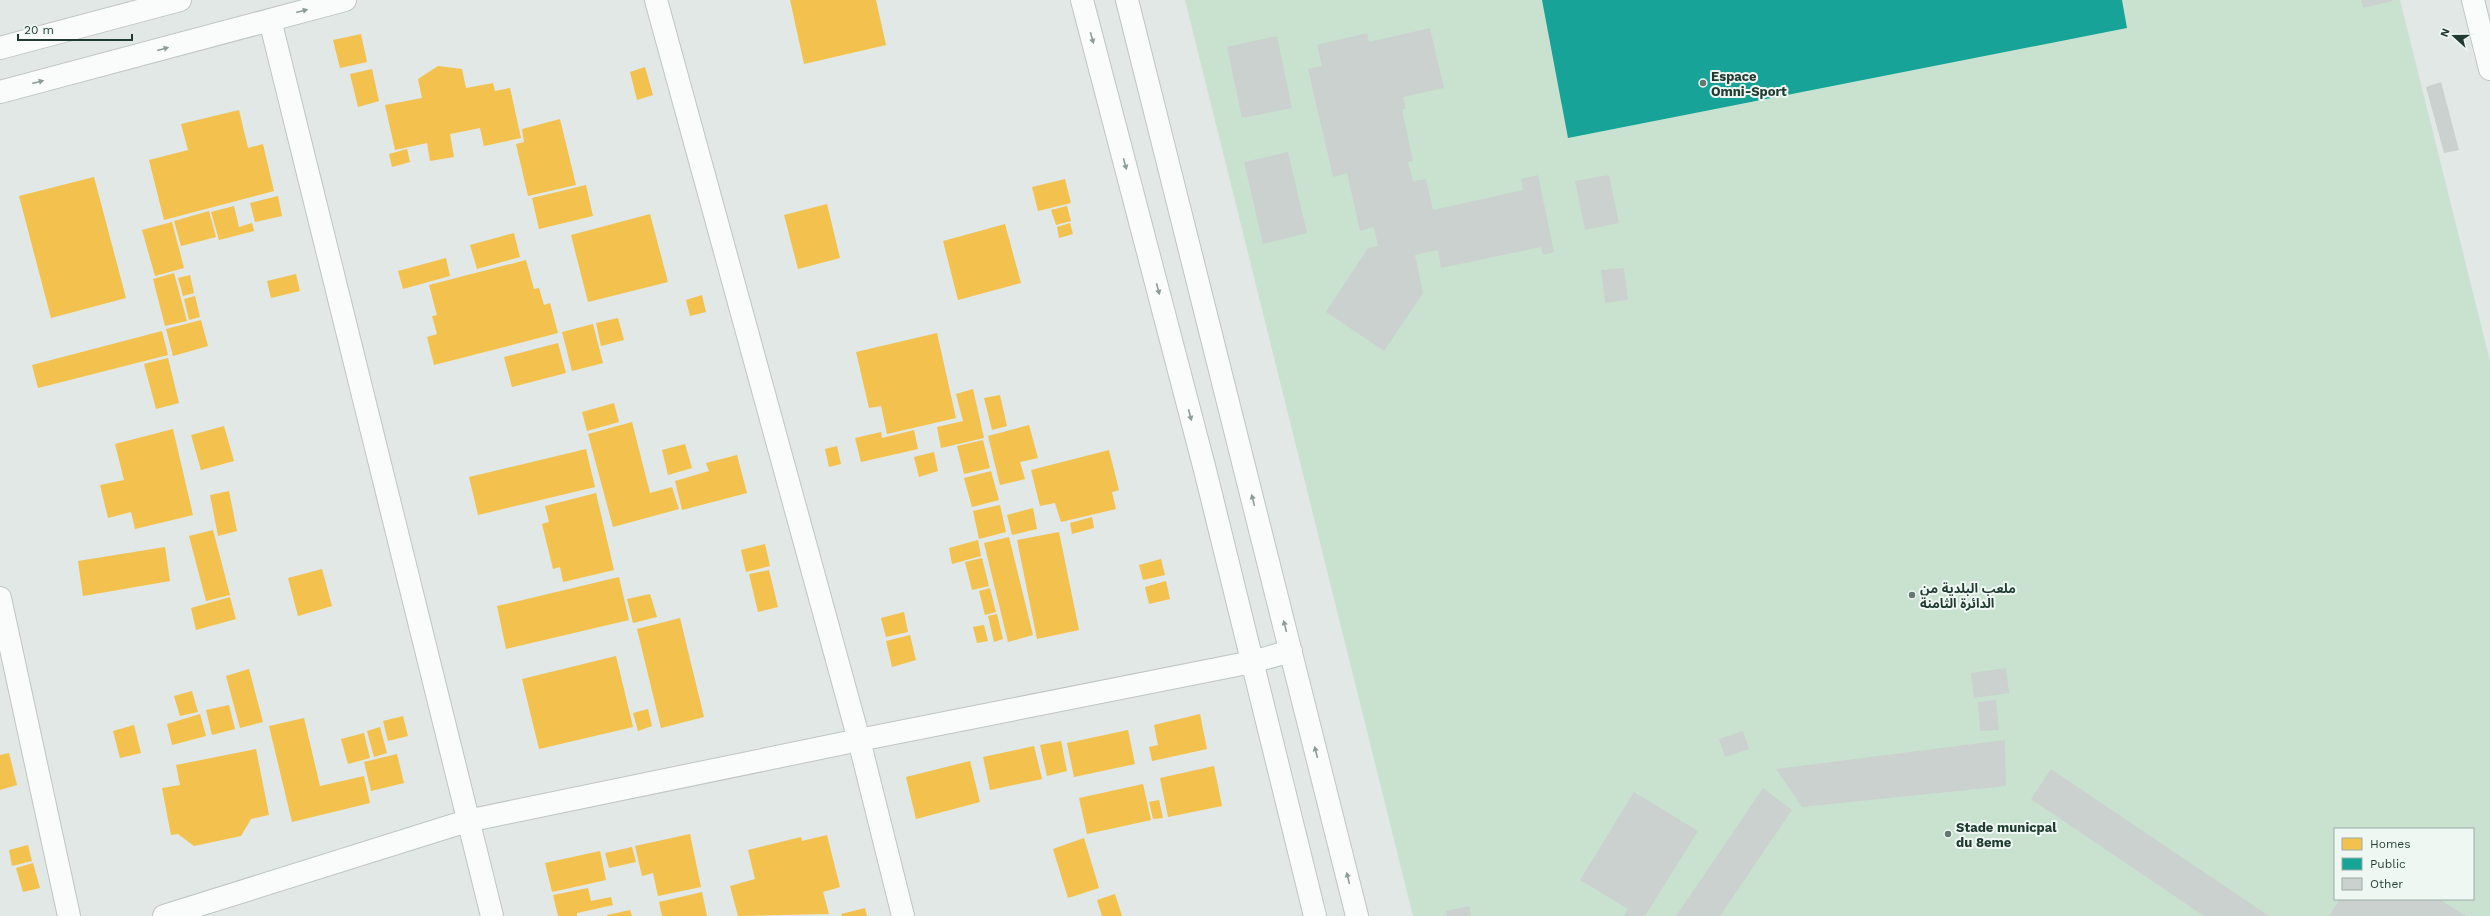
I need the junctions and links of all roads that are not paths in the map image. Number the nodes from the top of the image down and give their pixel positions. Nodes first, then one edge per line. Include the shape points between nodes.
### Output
1 (180, 0) edge
2 (344, 0) edge
3 (656, 0) edge
4 (1082, 0) edge
5 (1127, 0) edge
6 (2473, 0) edge
7 (270, 20) junction
8 (0, 48) edge
9 (2490, 69) edge
10 (0, 92) edge
11 (0, 598) edge
12 (1291, 651) junction
13 (1252, 662) junction
14 (859, 740) junction
15 (467, 821) junction
16 (69, 916) edge
17 (164, 916) edge
18 (492, 916) edge
19 (903, 916) edge
20 (1315, 916) edge
21 (1357, 916) edge

1 - 8 street
7 -> 2 street
3 - 14 street
4 -> 13 street via 1205,470
12 -> 5 street
6 - 9 street
10 -> 7 street
7 - 15 street
11 - 16 street
12 - 13 street
21 -> 12 street
13 - 14 street
13 - 20 street
14 - 15 street
14 - 19 street
15 - 17 street
15 - 18 street

